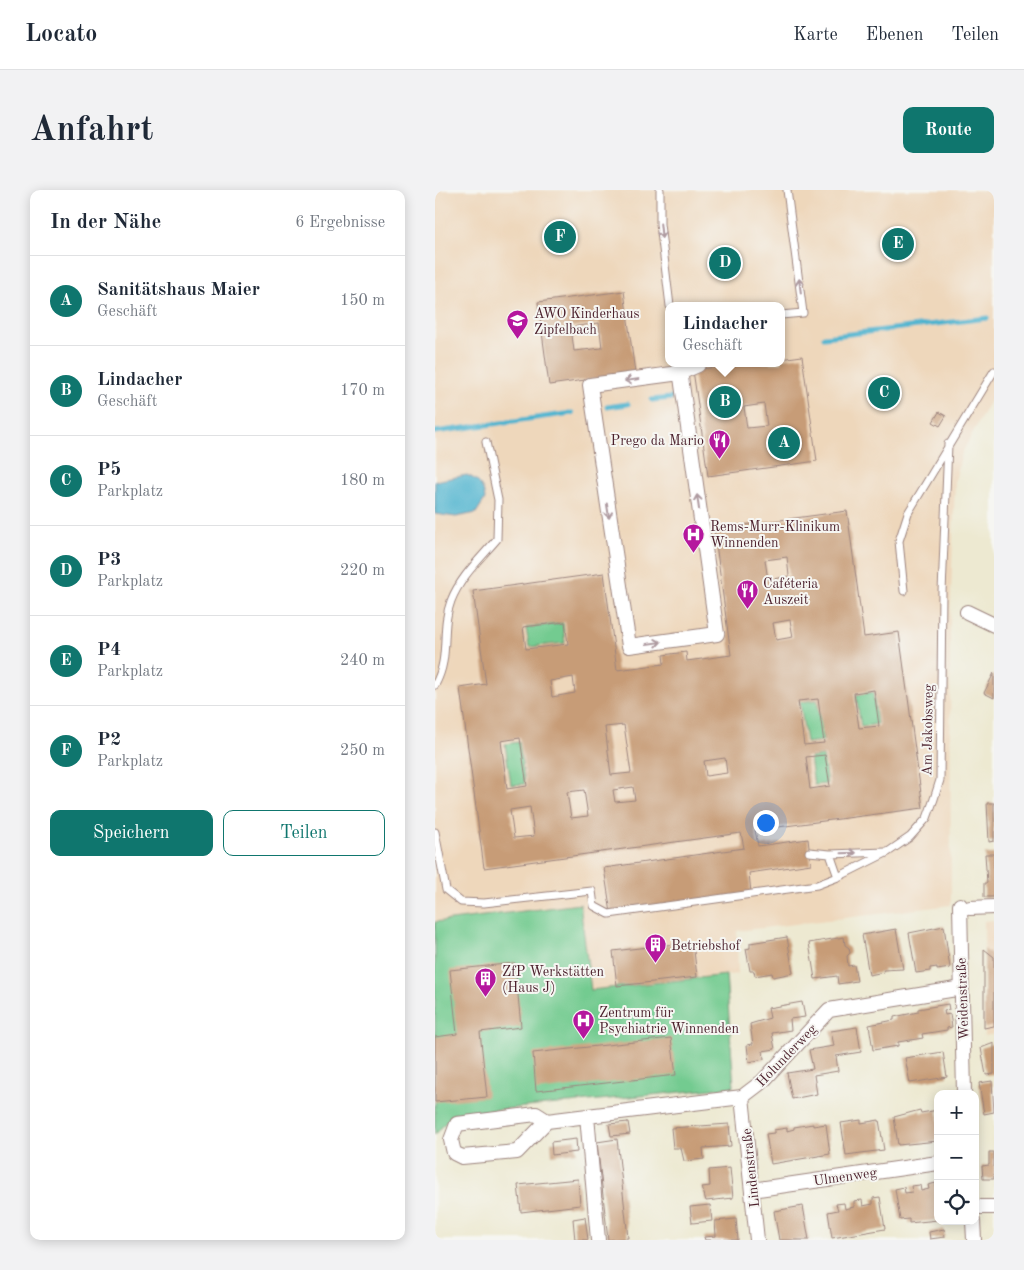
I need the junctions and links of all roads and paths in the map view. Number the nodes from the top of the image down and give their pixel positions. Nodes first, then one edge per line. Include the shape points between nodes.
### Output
1 (660, 190) edge
2 (787, 190) edge
3 (670, 302) edge
4 (785, 315) edge
5 (680, 368) edge
6 (994, 371) edge
7 (486, 442) dead end
8 (948, 444) junction
9 (904, 591) dead end
10 (967, 612) dead end
11 (994, 624) edge
12 (435, 685) edge
13 (435, 832) edge
14 (809, 852) dead end
15 (888, 852) junction
16 (829, 854) junction
17 (838, 877) junction
18 (994, 908) edge
19 (962, 988) junction
20 (965, 1090) edge
21 (741, 1097) junction
22 (587, 1116) junction
23 (547, 1121) junction
24 (934, 1164) edge
25 (752, 1190) junction
26 (994, 1207) edge
27 (979, 1208) edge
28 (973, 1225) edge
29 (598, 1240) edge
30 (757, 1240) edge
31 (974, 1240) edge

1 -> 3 lane via 660,224
4 -> 2 lane via 803,313
5 -> 5 street via 590,385 629,646 717,634
6 - 8 lane, Am Jakobsweg
7 - 12 lane via 498,500 497,539 467,573 451,601 443,670
8 - 9 lane via 908,513 899,541
8 - 15 lane, Am Jakobsweg via 940,780 927,818 910,837
10 - 11 street
13 - 17 lane, Am Jakobsweg via 446,890 461,902 483,903 592,891 594,906 609,914 817,885
14 - 16 lane
16 -> 15 lane
15 - 17 lane, Am Jakobsweg
16 - 17 lane
18 - 19 street, Weidenstraße via 965,906
19 - 20 street, Weidenstraße
19 - 21 street, Holunderweg via 829,1010 763,1081
21 - 22 street, Holunderweg
21 - 25 street, Lindenstraße
22 - 23 street, Holunderweg
22 - 29 street
23 - 23 street, Holunderweg via 536,1114 457,1124 451,1140 454,1153 463,1157 517,1152
24 - 25 street, Ulmenweg
25 - 30 street, Lindenstraße
26 - 27 street
28 - 31 street

